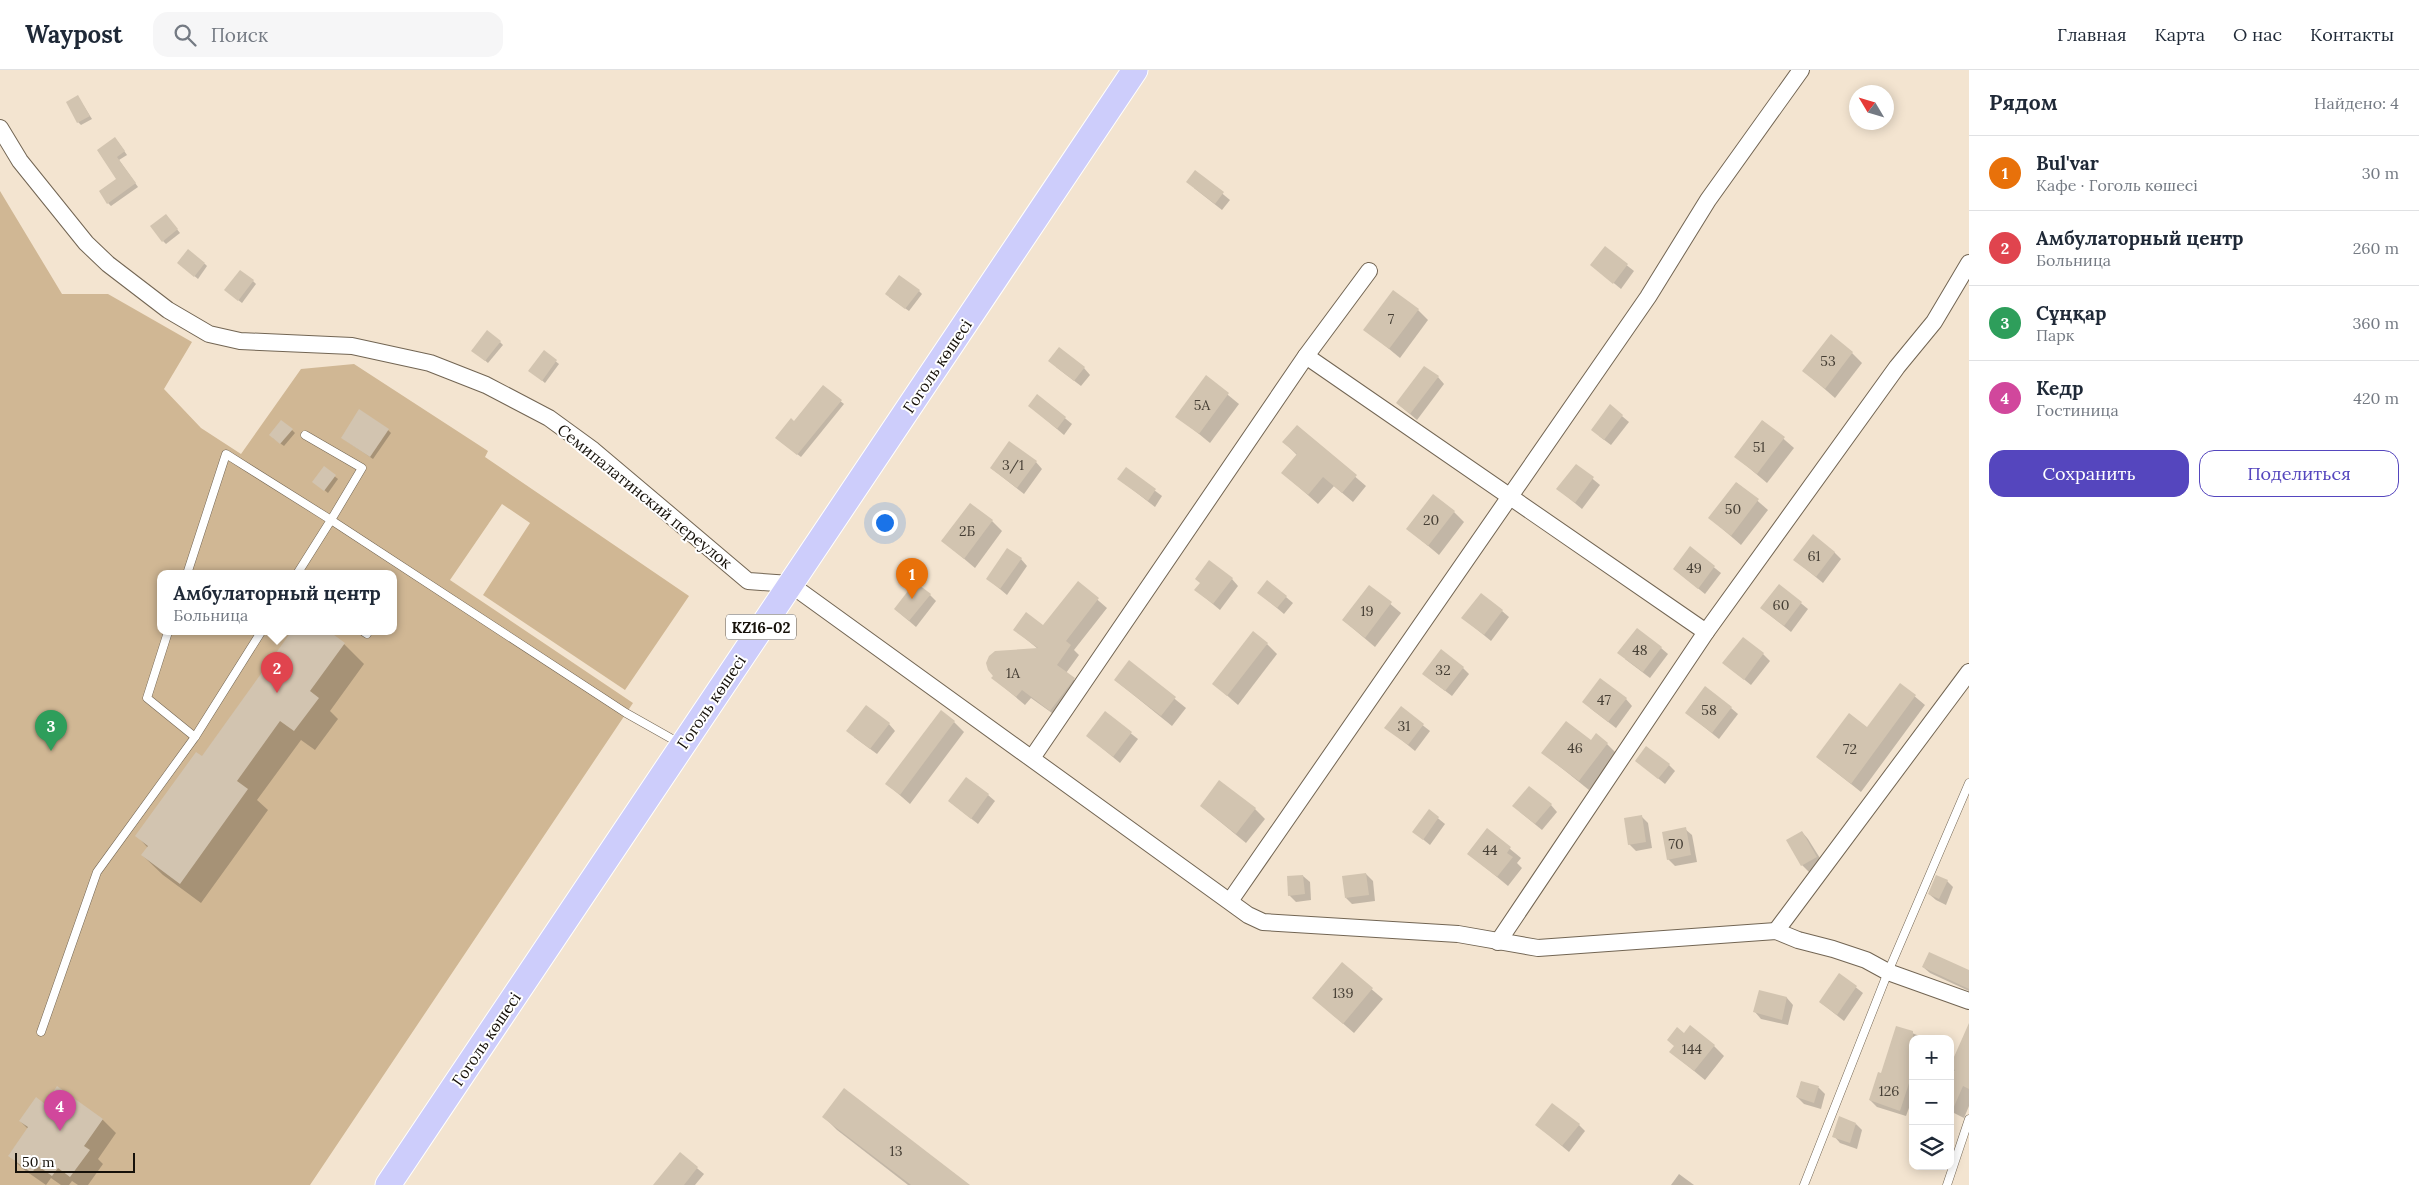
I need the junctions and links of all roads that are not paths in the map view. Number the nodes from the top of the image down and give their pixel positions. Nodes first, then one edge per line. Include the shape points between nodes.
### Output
1 (1135, 70) edge
2 (1801, 70) edge
3 (0, 128) edge
4 (1969, 263) edge
5 (1369, 271) dead end
6 (1306, 356) junction
7 (305, 435) dead end
8 (1509, 498) junction
9 (331, 520) junction
10 (188, 570) edge
11 (300, 570) edge
12 (790, 584) junction
13 (1706, 632) junction
14 (167, 635) edge
15 (259, 635) edge
16 (1969, 672) edge
17 (195, 737) junction
18 (682, 745) junction
19 (1032, 758) junction
20 (1969, 783) edge
21 (1230, 901) junction
22 (1776, 931) junction
23 (1498, 942) junction
24 (1888, 972) junction
25 (1969, 1001) edge
26 (41, 1032) dead end
27 (1969, 1119) edge
28 (388, 1185) edge
29 (1804, 1185) edge
30 (1947, 1185) edge

1 - 12 main road, Гоголь көшесі / KZ16-02
2 - 8 street via 1708,200 1648,297
3 - 12 street, Семипалатинский переулок via 20,161 86,243 168,310 209,334 240,341 352,346 430,362 486,385 549,418 593,450 748,581
4 - 13 street via 1934,322 1897,367
5 - 6 street
6 - 8 street
6 - 19 street
7 - 9 lane via 362,468
8 - 13 street
8 - 21 street
9 - 10 lane via 226,454
9 - 11 lane
9 - 18 lane via 626,713
12 - 18 main road, Гоголь көшесі / KZ16-02
12 - 19 street
13 - 23 street
14 - 17 lane via 147,698
15 - 17 lane
16 - 22 street
17 - 26 lane via 97,872
18 - 28 main road, Гоголь көшесі / KZ16-02
19 - 21 street
20 - 24 lane
21 - 23 street via 1248,916 1264,922 1458,934
22 - 23 street via 1538,948
22 - 24 street via 1858,958
24 - 25 street
24 - 29 lane
27 - 30 lane

